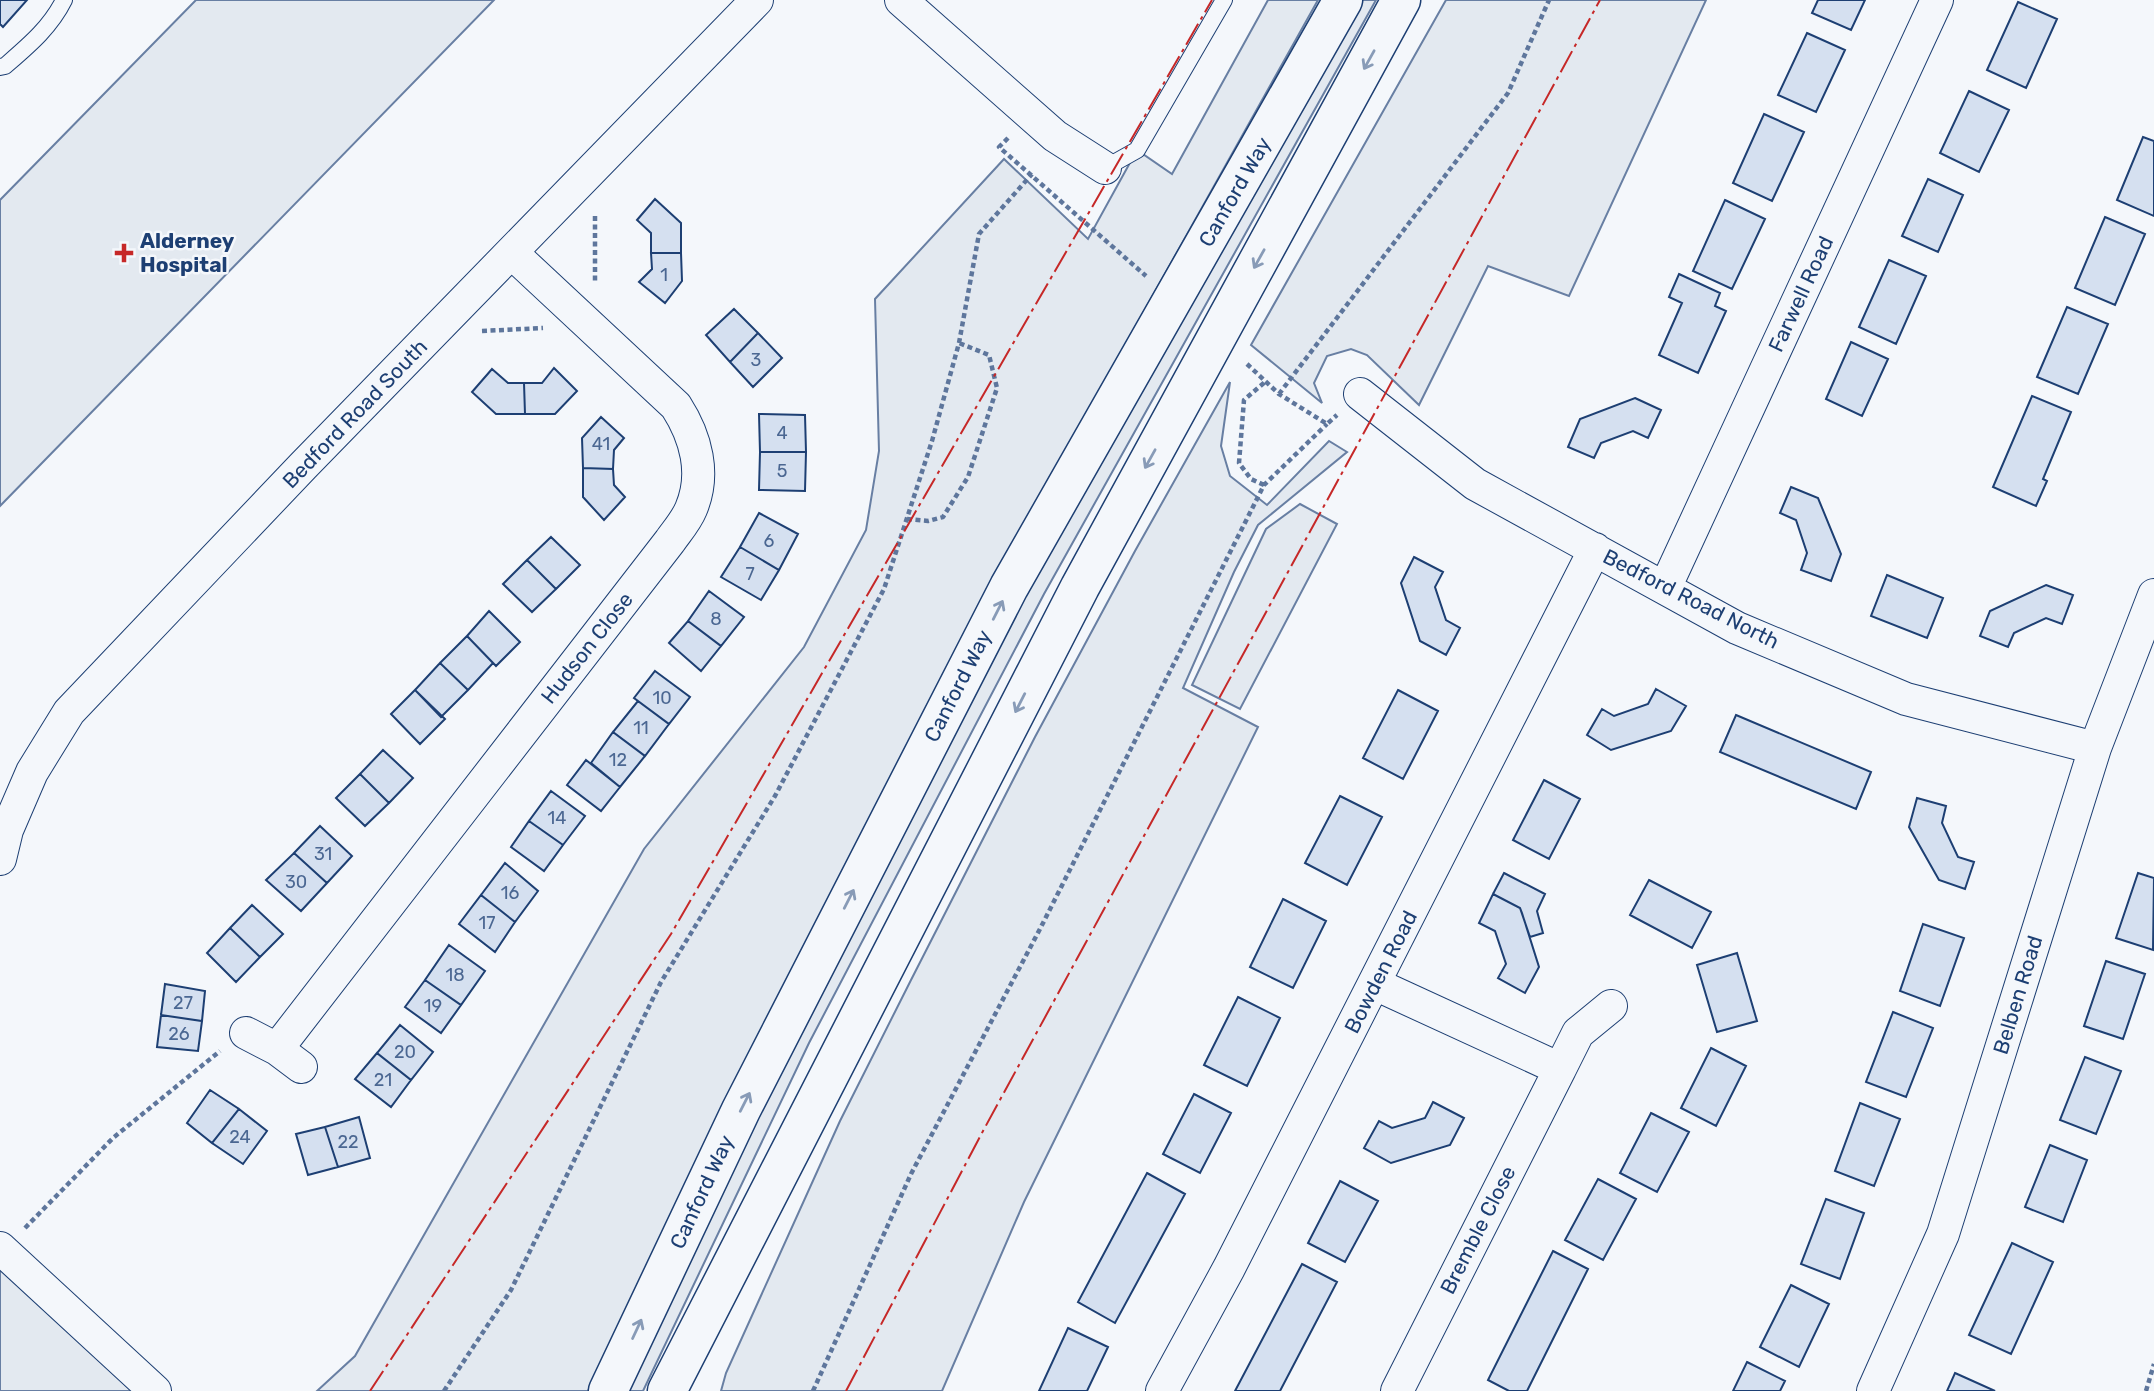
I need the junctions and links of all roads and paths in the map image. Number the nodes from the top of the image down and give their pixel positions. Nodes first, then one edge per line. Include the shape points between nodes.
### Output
1 (64, 0) edge
2 (757, 0) edge
3 (901, 0) edge
4 (1224, 0) edge
5 (1343, 0) edge
6 (1401, 0) edge
7 (1549, 0) edge
8 (1937, 0) edge
9 (0, 67) edge
10 (1031, 115) junction
11 (1105, 168) joint
12 (1032, 174) junction
13 (512, 253) junction
14 (1148, 277) dead end
15 (959, 343) junction
16 (1247, 364) dead end
17 (1265, 382) junction
18 (1279, 394) junction
19 (1360, 394) joint
20 (1327, 425) junction
21 (1264, 485) junction
22 (906, 519) junction
23 (1595, 549) junction
24 (1665, 588) junction
25 (2154, 595) edge
26 (2095, 748) junction
27 (0, 859) edge
28 (1375, 984) junction
29 (1611, 1006) dead end
30 (246, 1033) dead end
31 (289, 1058) junction
32 (1560, 1069) junction
33 (1, 1249) edge
34 (2154, 1364) edge
35 (155, 1391) edge
36 (444, 1391) edge
37 (608, 1391) edge
38 (667, 1391) edge
39 (813, 1391) edge
40 (1162, 1391) edge
41 (1397, 1391) edge
42 (1873, 1391) edge
43 (2147, 1391) edge

1 - 9 lane via 38,37
2 - 13 street, Bedford Road South
3 - 10 street
4 - 11 lane via 1137,150
37 -> 5 highway, Canford Way via 741,1110 1009,587
6 -> 38 highway via 1080,587
7 - 18 path via 1508,93
8 - 24 street, Farwell Road
10 - 11 street
10 - 12 path via 999,147
12 - 14 path
12 - 15 path via 979,234
13 - 27 street, Bedford Road South via 69,712 32,772
13 - 31 street, Hudson Close via 676,406 694,443 695,495 690,512 670,541
15 - 22 path
15 - 22 path via 989,355 997,388 968,477 943,517
16 - 17 path
17 - 18 path
17 - 21 path via 1244,400 1240,463 1251,479
18 - 20 path
19 - 20 path
19 - 23 street, Bedford Road North via 1475,484
20 - 21 path
21 - 39 path via 911,1174
22 - 36 path via 884,589 775,796 661,982 511,1290
23 - 24 street, Bedford Road North
23 - 28 street, Bowden Road
24 - 26 street, Bedford Road North via 1737,628 1906,699
25 - 26 street, Belben Road
26 - 42 street, Belben Road via 1943,1234
28 - 32 street
28 - 40 street, Bowden Road
29 - 32 street, Bremble Close via 1578,1033
30 - 31 street
31 - 33 path via 223,1049 113,1138
32 - 41 street, Bremble Close
33 - 35 street
34 - 43 path

